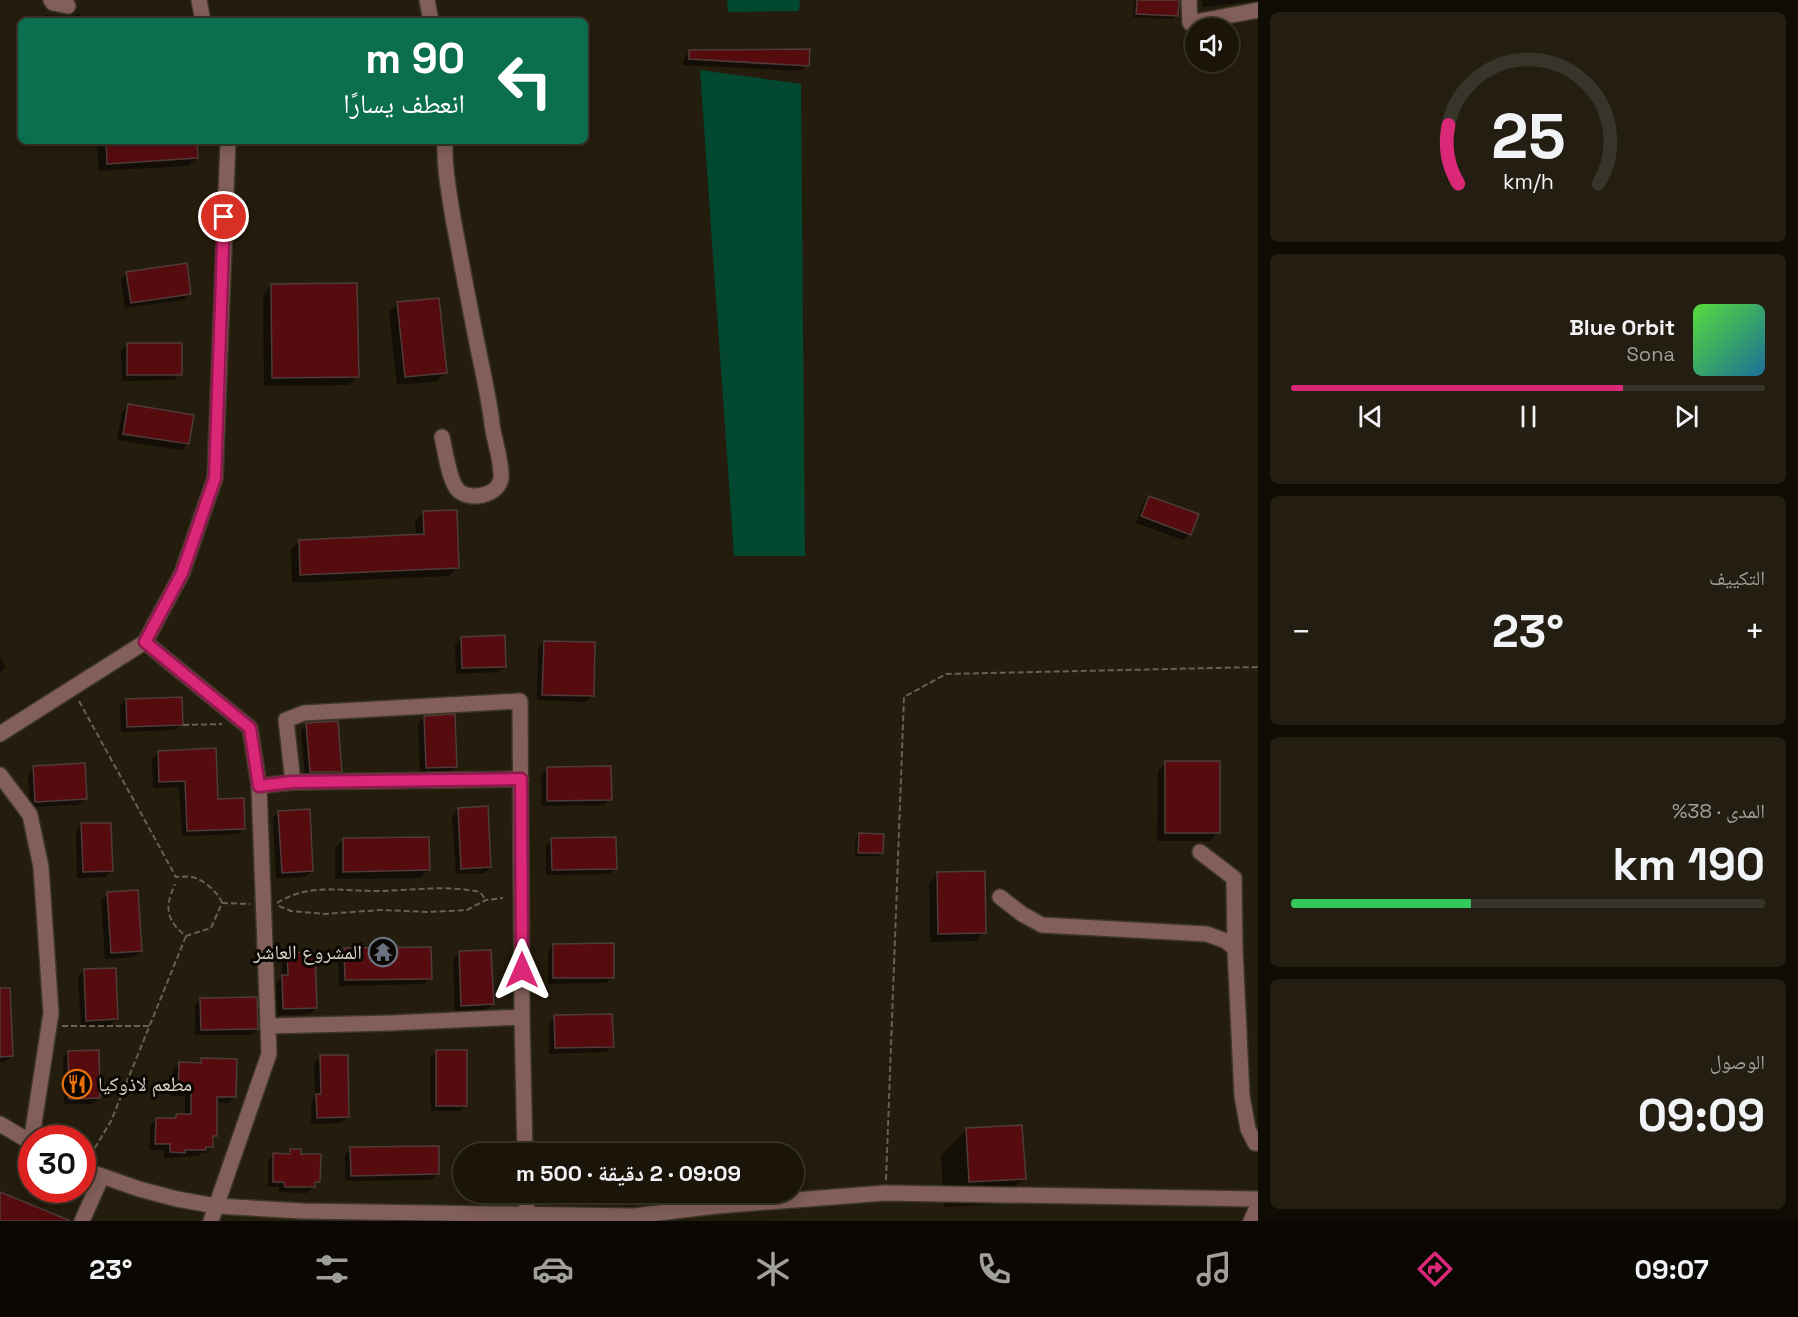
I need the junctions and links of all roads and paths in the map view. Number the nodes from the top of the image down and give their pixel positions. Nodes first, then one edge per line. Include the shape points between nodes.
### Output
1 (51, 0) edge
2 (199, 0) edge
3 (427, 0) edge
4 (1189, 0) edge
5 (68, 6) dead end
6 (1258, 10) edge
7 (202, 18) edge
8 (430, 18) edge
9 (228, 144) edge
10 (445, 144) edge
11 (442, 437) dead end
12 (145, 642) junction
13 (1258, 667) edge
14 (72, 688) junction
15 (245, 724) junction
16 (183, 725) dead end
17 (0, 734) edge
18 (0, 774) edge
19 (521, 779) junction
20 (292, 782) junction
21 (259, 786) junction
22 (1200, 852) dead end
23 (175, 884) dead end
24 (503, 897) dead end
25 (1000, 897) dead end
26 (486, 900) junction
27 (186, 936) junction
28 (1235, 949) junction
29 (522, 1017) junction
30 (54, 1026) dead end
31 (150, 1026) junction
32 (268, 1026) junction
33 (0, 1124) edge
34 (34, 1125) edge
35 (18, 1135) edge
36 (525, 1143) edge
37 (1258, 1143) edge
38 (96, 1147) edge
39 (96, 1174) edge
40 (102, 1176) junction
41 (885, 1193) junction
42 (1258, 1199) edge
43 (527, 1203) edge
44 (1258, 1205) edge
45 (216, 1206) junction
46 (527, 1213) junction
47 (392, 1216) edge
48 (82, 1221) edge
49 (211, 1221) edge
50 (1251, 1221) edge

1 - 5 street
2 - 7 street
3 - 8 street
4 - 6 street via 1191,23
9 - 12 street via 215,478 182,573
10 - 11 street via 460,261 500,467 495,490 475,495 458,491
12 - 14 street
12 - 15 street
13 - 41 path via 946,674 904,697
14 - 17 street
14 - 27 path via 176,877 193,877 220,897 222,903 211,928
15 - 16 path
15 - 21 street via 250,728
18 - 34 street via 30,815 41,867 51,1013
19 - 20 street
19 - 20 street via 520,701 304,713 286,720
19 - 29 street
20 - 21 street
21 - 32 street
22 - 28 street via 1234,878
23 - 27 path via 168,900 169,915
24 - 26 path
25 - 28 street via 1042,924 1207,934 1226,940
26 - 26 path via 480,892 462,888 328,889 302,892 275,904 291,911 325,914 467,910
27 - 31 path
28 - 37 street via 1242,1096 1248,1129
29 - 32 street
29 - 36 street
30 - 31 path
31 - 38 path via 111,1121
32 - 45 street via 269,1054
33 - 35 street
39 - 40 street
40 - 45 street via 139,1189
40 - 48 street
41 - 42 street
41 - 46 street via 645,1215
43 - 46 street
44 - 50 street
45 - 47 street
45 - 49 street
46 - 47 street

